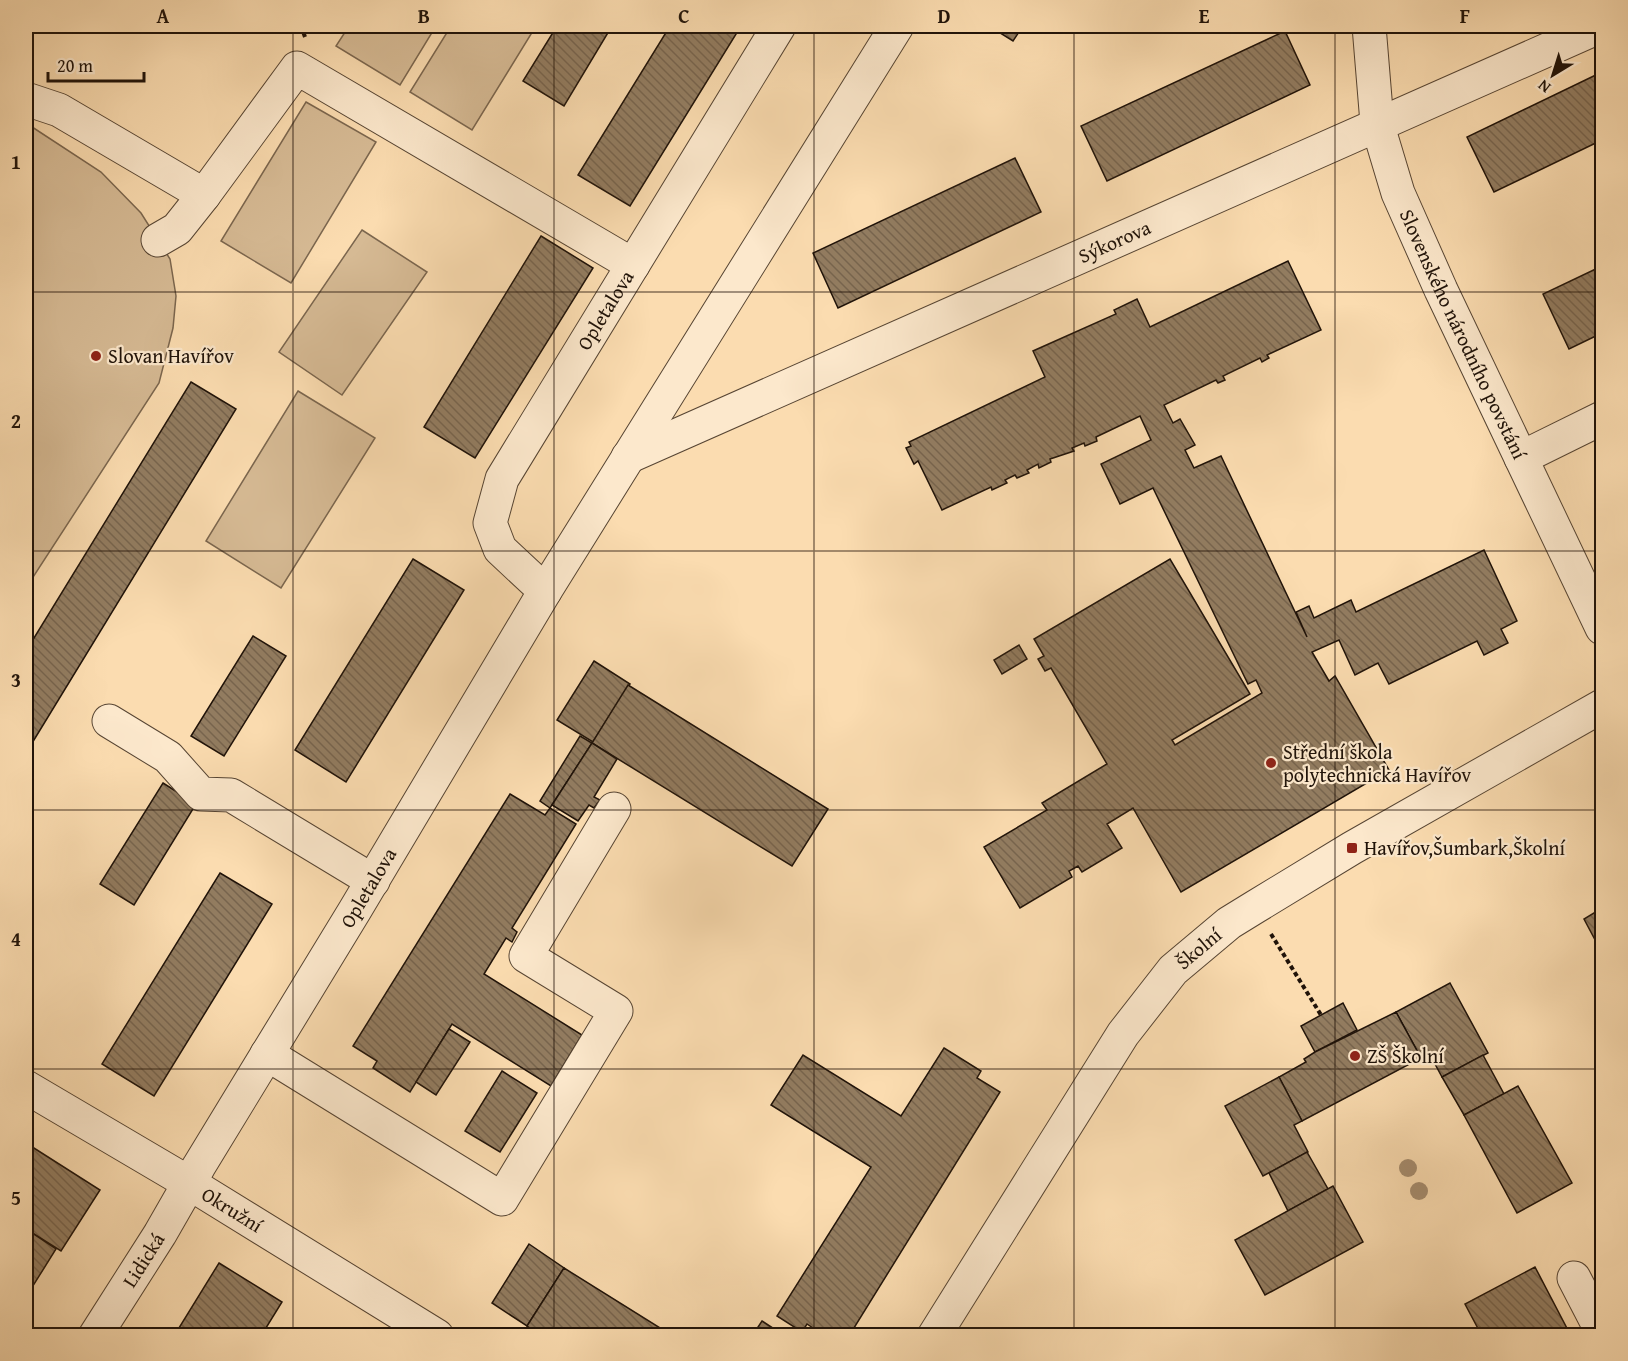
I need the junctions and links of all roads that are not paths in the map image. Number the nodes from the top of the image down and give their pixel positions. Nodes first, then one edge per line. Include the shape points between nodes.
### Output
1 (778, 26) edge
2 (1369, 26) edge
3 (1601, 26) edge
4 (884, 28) edge
5 (26, 99) edge
6 (1377, 123) junction
7 (204, 195) junction
8 (158, 240) dead end
9 (633, 265) junction
10 (1602, 418) edge
11 (628, 457) junction
12 (1521, 458) junction
13 (545, 591) junction
14 (1602, 628) edge
15 (1602, 706) edge
16 (109, 721) dead end
17 (614, 809) dead end
18 (373, 881) junction
19 (267, 1054) junction
20 (26, 1087) edge
21 (189, 1183) junction
22 (1574, 1278) dead end
23 (1602, 1332) edge
24 (95, 1335) edge
25 (437, 1335) edge
26 (934, 1335) edge

1 - 9 street, Opletalova
2 - 6 street, Slovenského národního povstání
3 - 6 street, Sýkorova
4 - 11 street, Opletalova
5 - 7 street via 59,110
6 - 11 street, Sýkorova
6 - 12 street, Slovenského národního povstání via 1398,193
7 - 8 street via 177,229
7 - 9 street via 297,68
9 - 13 street, Opletalova via 502,479 490,523 500,549
10 - 12 street
11 - 13 street, Opletalova
12 - 14 street, Slovenského národního povstání
13 - 18 street, Opletalova
15 - 26 street, Školní via 1255,907 1229,923 1173,970 1123,1034
16 - 18 street via 168,757 201,794 231,795
17 - 19 street via 526,956 616,1011 502,1199
18 - 19 street, Opletalova
19 - 21 street, Opletalova
20 - 21 street, Okružní
21 - 24 street, Lidická
21 - 25 street, Okružní
22 - 23 street

